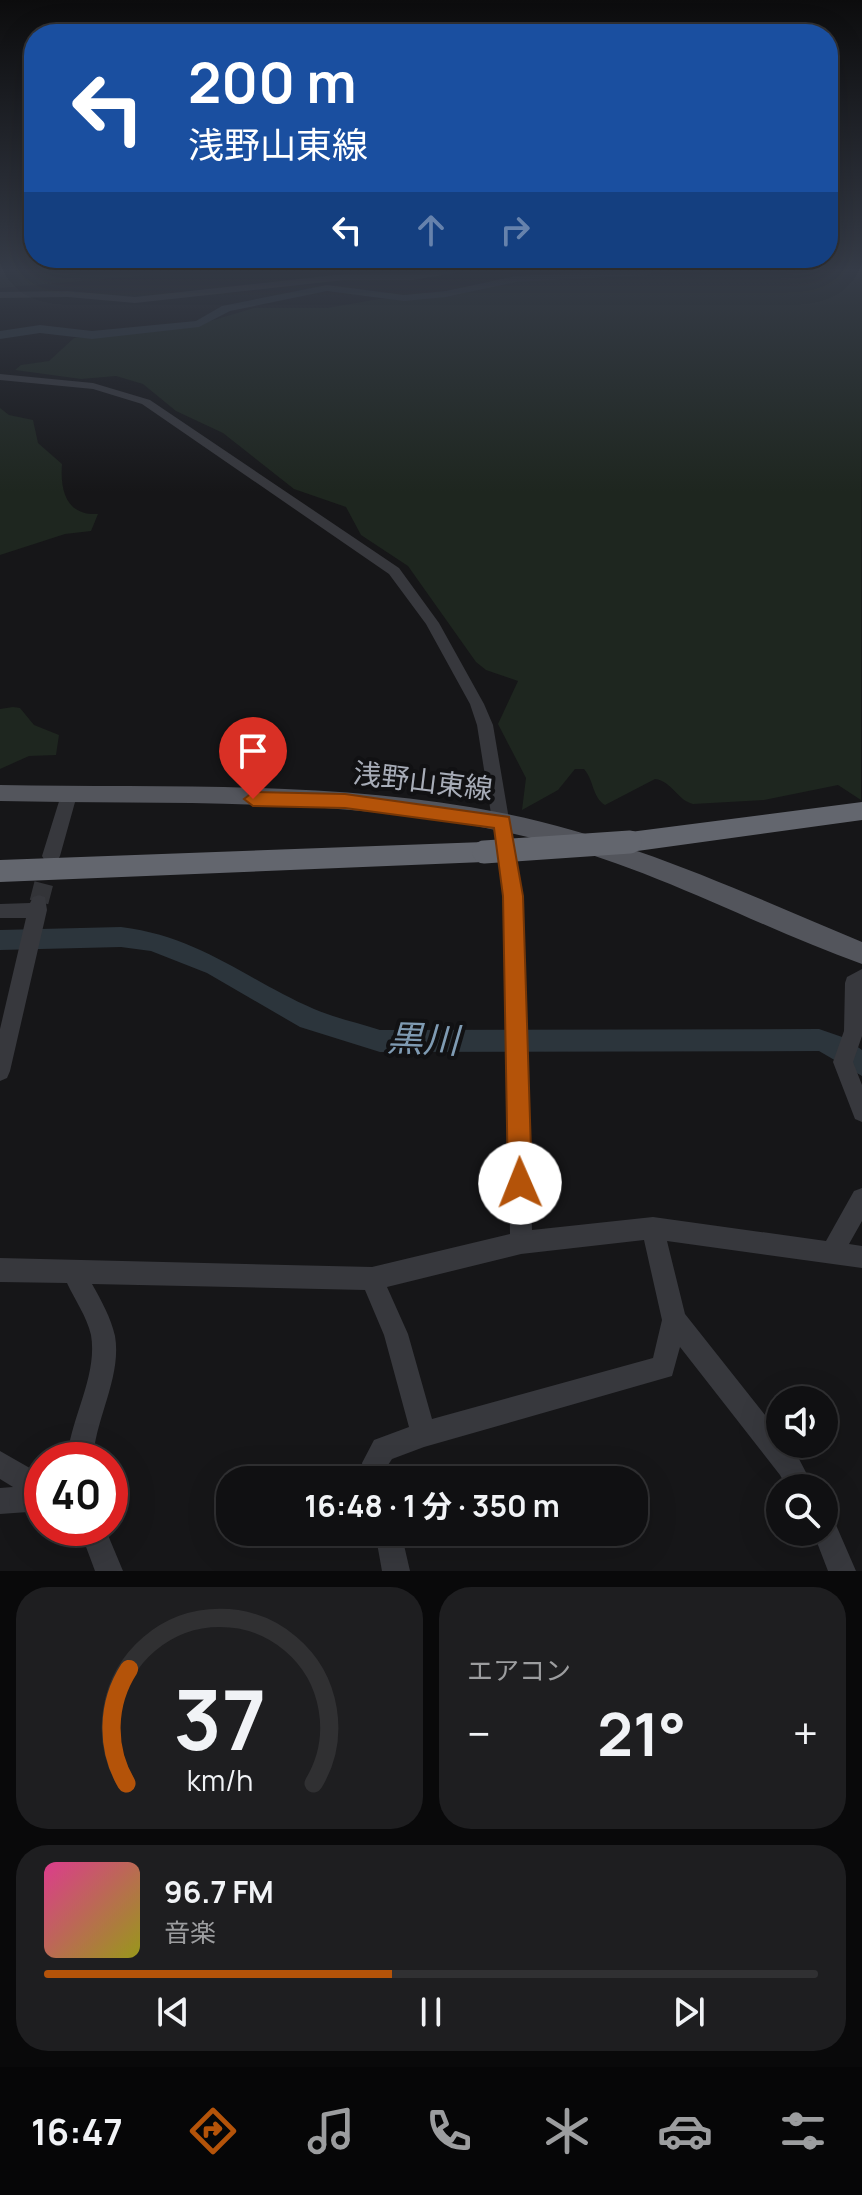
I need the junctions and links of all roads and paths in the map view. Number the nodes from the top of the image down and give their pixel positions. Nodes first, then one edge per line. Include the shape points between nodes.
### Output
1 (0, 377) edge
2 (0, 793) edge
3 (69, 795) junction
4 (862, 809) edge
5 (503, 822) junction
6 (51, 856) tunnel mouth
7 (0, 865) edge
8 (115, 865) junction
9 (0, 871) edge
10 (0, 911) edge
11 (862, 953) edge
12 (862, 977) edge
13 (0, 1071) edge
14 (862, 1112) edge
15 (862, 1199) edge
16 (653, 1228) junction
17 (521, 1243) junction
18 (832, 1253) junction
19 (862, 1257) edge
20 (0, 1270) edge
21 (74, 1273) junction
22 (372, 1279) junction
23 (674, 1320) junction
24 (424, 1434) junction
25 (79, 1442) edge
26 (0, 1464) edge
27 (376, 1466) edge
28 (793, 1474) edge
29 (24, 1479) edge
30 (24, 1499) edge
31 (0, 1501) edge
32 (99, 1546) edge
33 (391, 1546) edge
34 (832, 1546) edge
35 (109, 1571) edge
36 (396, 1571) edge
37 (842, 1571) edge

1 - 5 street via 85,386 139,399 394,571 432,623 477,704
2 - 3 main road, 浅野山東線
3 - 5 main road, 浅野山東線 via 345,801
3 - 6 street
4 - 8 highway, bridge via 630,842
5 - 11 main road, 浅野山東線 via 631,858
5 - 17 street via 513,896
7 - 8 highway
8 - 9 highway
10 - 13 street via 38,906
12 - 14 street via 854,983 854,1031 843,1062
15 - 18 street
16 - 17 street
16 - 18 street
16 - 23 street
17 - 22 street
18 - 19 street
20 - 21 street
21 - 22 street
21 - 25 street via 103,1338
22 - 24 street via 396,1334
23 - 24 street via 663,1367
23 - 28 street
24 - 27 street via 383,1449
26 - 29 street
30 - 31 street
32 - 35 street
33 - 36 street
34 - 37 street

